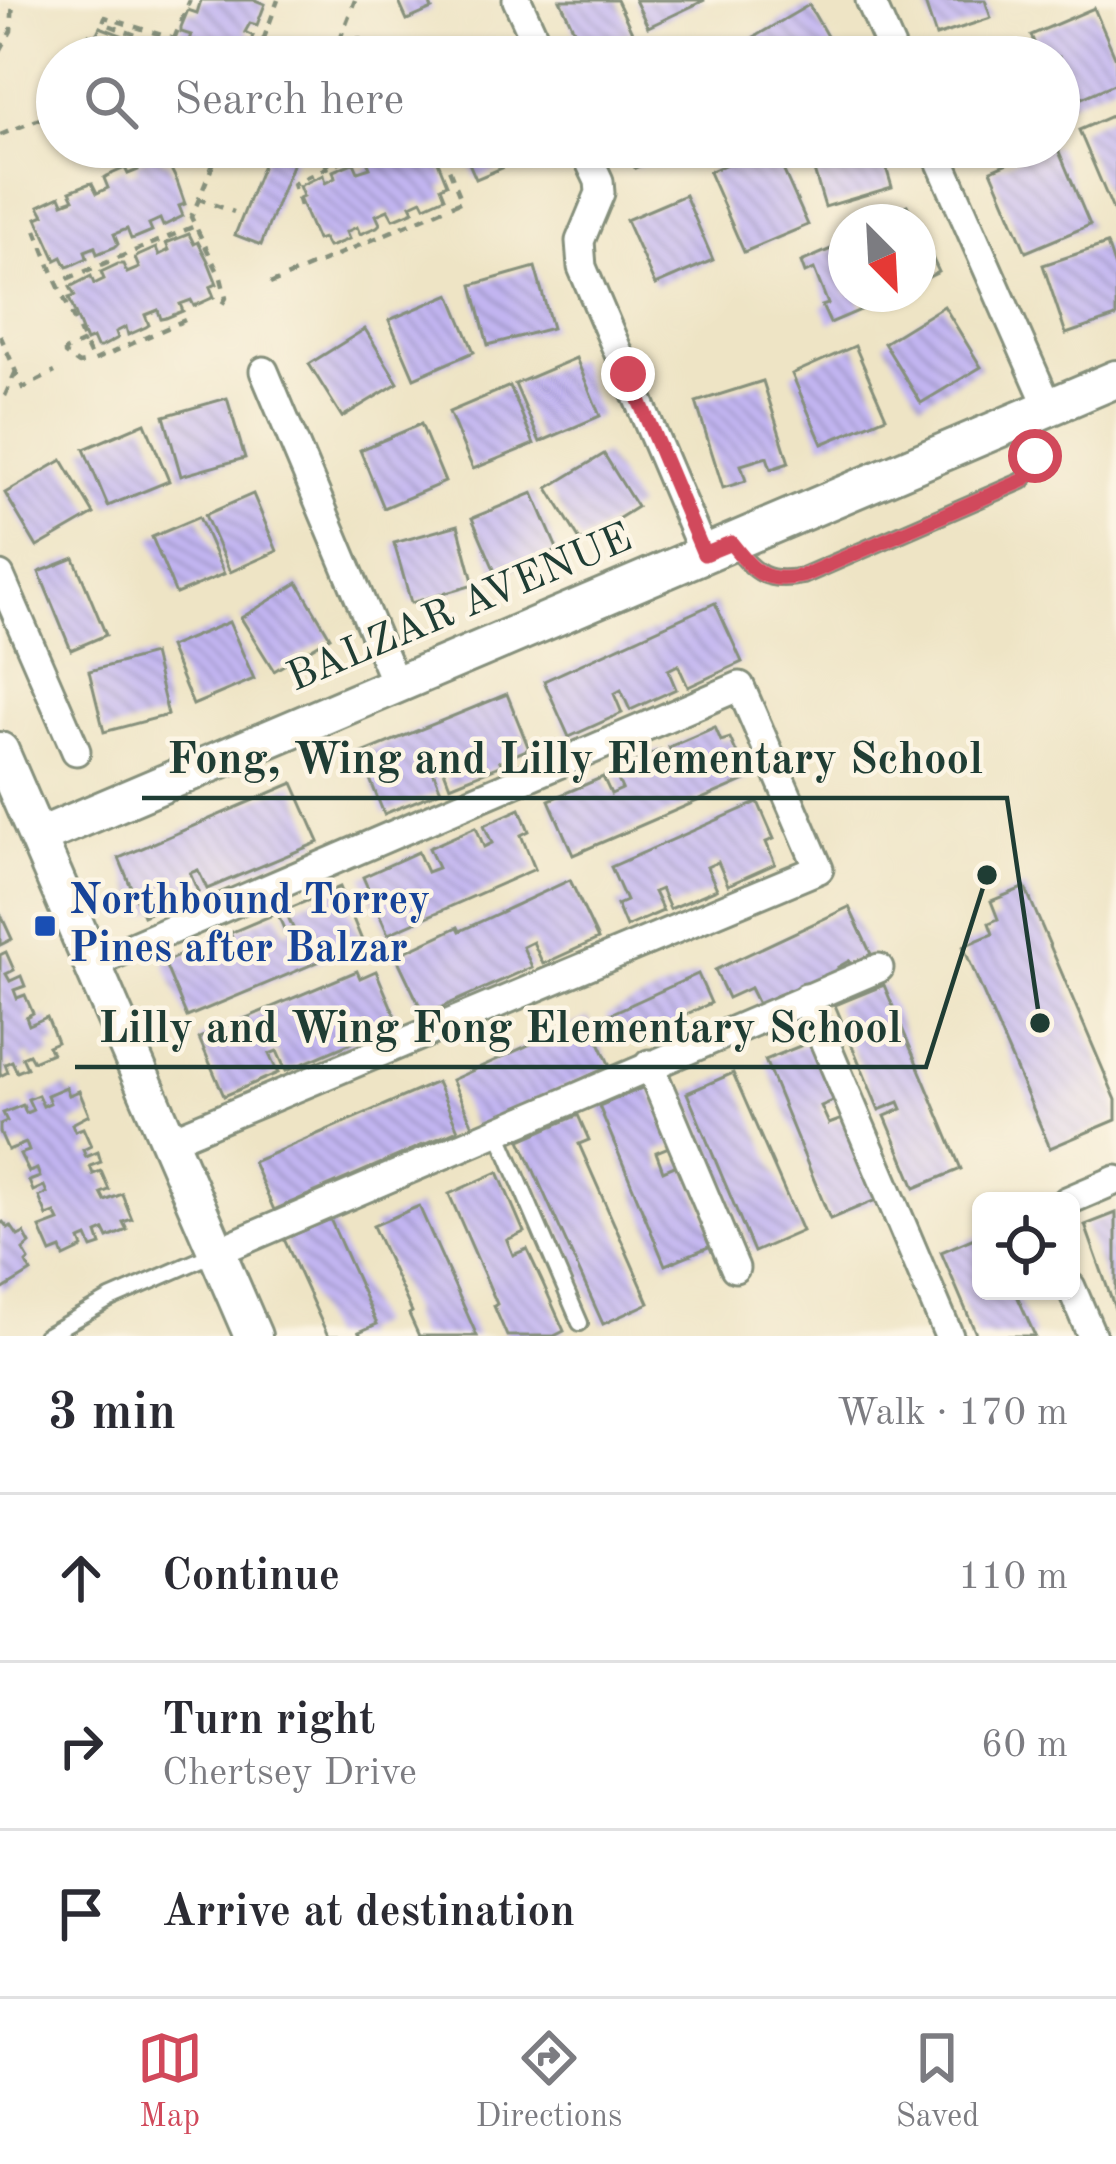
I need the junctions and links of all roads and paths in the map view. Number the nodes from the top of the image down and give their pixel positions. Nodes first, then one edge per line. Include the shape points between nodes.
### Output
1 (13, 0) edge
2 (190, 0) edge
3 (278, 0) edge
4 (355, 0) edge
5 (518, 0) edge
6 (870, 0) edge
7 (140, 36) edge
8 (165, 36) edge
9 (175, 36) edge
10 (264, 36) edge
11 (341, 36) edge
12 (534, 36) edge
13 (886, 36) edge
14 (0, 51) edge
15 (36, 120) edge
16 (0, 135) edge
17 (212, 168) edge
18 (326, 168) edge
19 (449, 168) edge
20 (593, 168) edge
21 (942, 168) edge
22 (200, 197) junction
23 (300, 206) dead end
24 (233, 212) dead end
25 (195, 226) junction
26 (36, 230) dead end
27 (57, 284) junction
28 (270, 284) dead end
29 (220, 306) dead end
30 (185, 320) dead end
31 (0, 334) edge
32 (84, 342) junction
33 (93, 361) junction
34 (264, 370) dead end
35 (16, 371) junction
36 (55, 372) dead end
37 (1116, 379) edge
38 (5, 396) dead end
39 (1038, 412) junction
40 (717, 549) junction
41 (0, 576) edge
42 (10, 629) edge
43 (396, 685) junction
44 (0, 751) edge
45 (76, 751) dead end
46 (38, 837) junction
47 (92, 964) junction
48 (879, 968) dead end
49 (806, 998) junction
50 (650, 1064) junction
51 (497, 1130) junction
52 (168, 1141) junction
53 (1116, 1180) edge
54 (1080, 1195) edge
55 (216, 1252) junction
56 (735, 1268) dead end
57 (1077, 1300) edge
58 (580, 1323) dead end
59 (45, 1336) edge
60 (253, 1336) edge
61 (949, 1336) edge
62 (1092, 1336) edge

1 - 14 path
2 - 9 path
3 - 10 path
4 - 11 path
5 - 12 street
6 - 13 street
7 - 8 path via 103,22 105,16
15 - 16 path
17 - 22 path
18 - 23 path via 293,184
19 - 28 path via 462,201
20 - 40 street via 600,193 580,241 582,267
21 - 39 street
22 - 24 path
22 - 25 path
25 - 27 path
25 - 29 path via 221,278
26 - 27 path
27 - 32 path
30 - 33 path
31 - 35 path
32 - 33 path
32 - 33 path via 65,354 79,364
34 - 43 street
35 - 36 path via 23,388
35 - 38 path
37 - 39 street, BALZAR AVENUE
39 - 40 street, BALZAR AVENUE
39 - 40 lane via 1034,469 1022,481 803,576 782,580
40 - 43 street, BALZAR AVENUE
41 - 42 street
42 - 45 street
43 - 46 street, BALZAR AVENUE
44 - 46 street
46 - 47 street
47 - 52 street
47 - 52 street via 740,686 819,869
48 - 49 street
49 - 50 street
49 - 61 street
50 - 51 street
50 - 56 street
51 - 55 street
51 - 58 lane
52 - 55 street
53 - 54 street
55 - 59 lane
55 - 60 street
57 - 62 street

